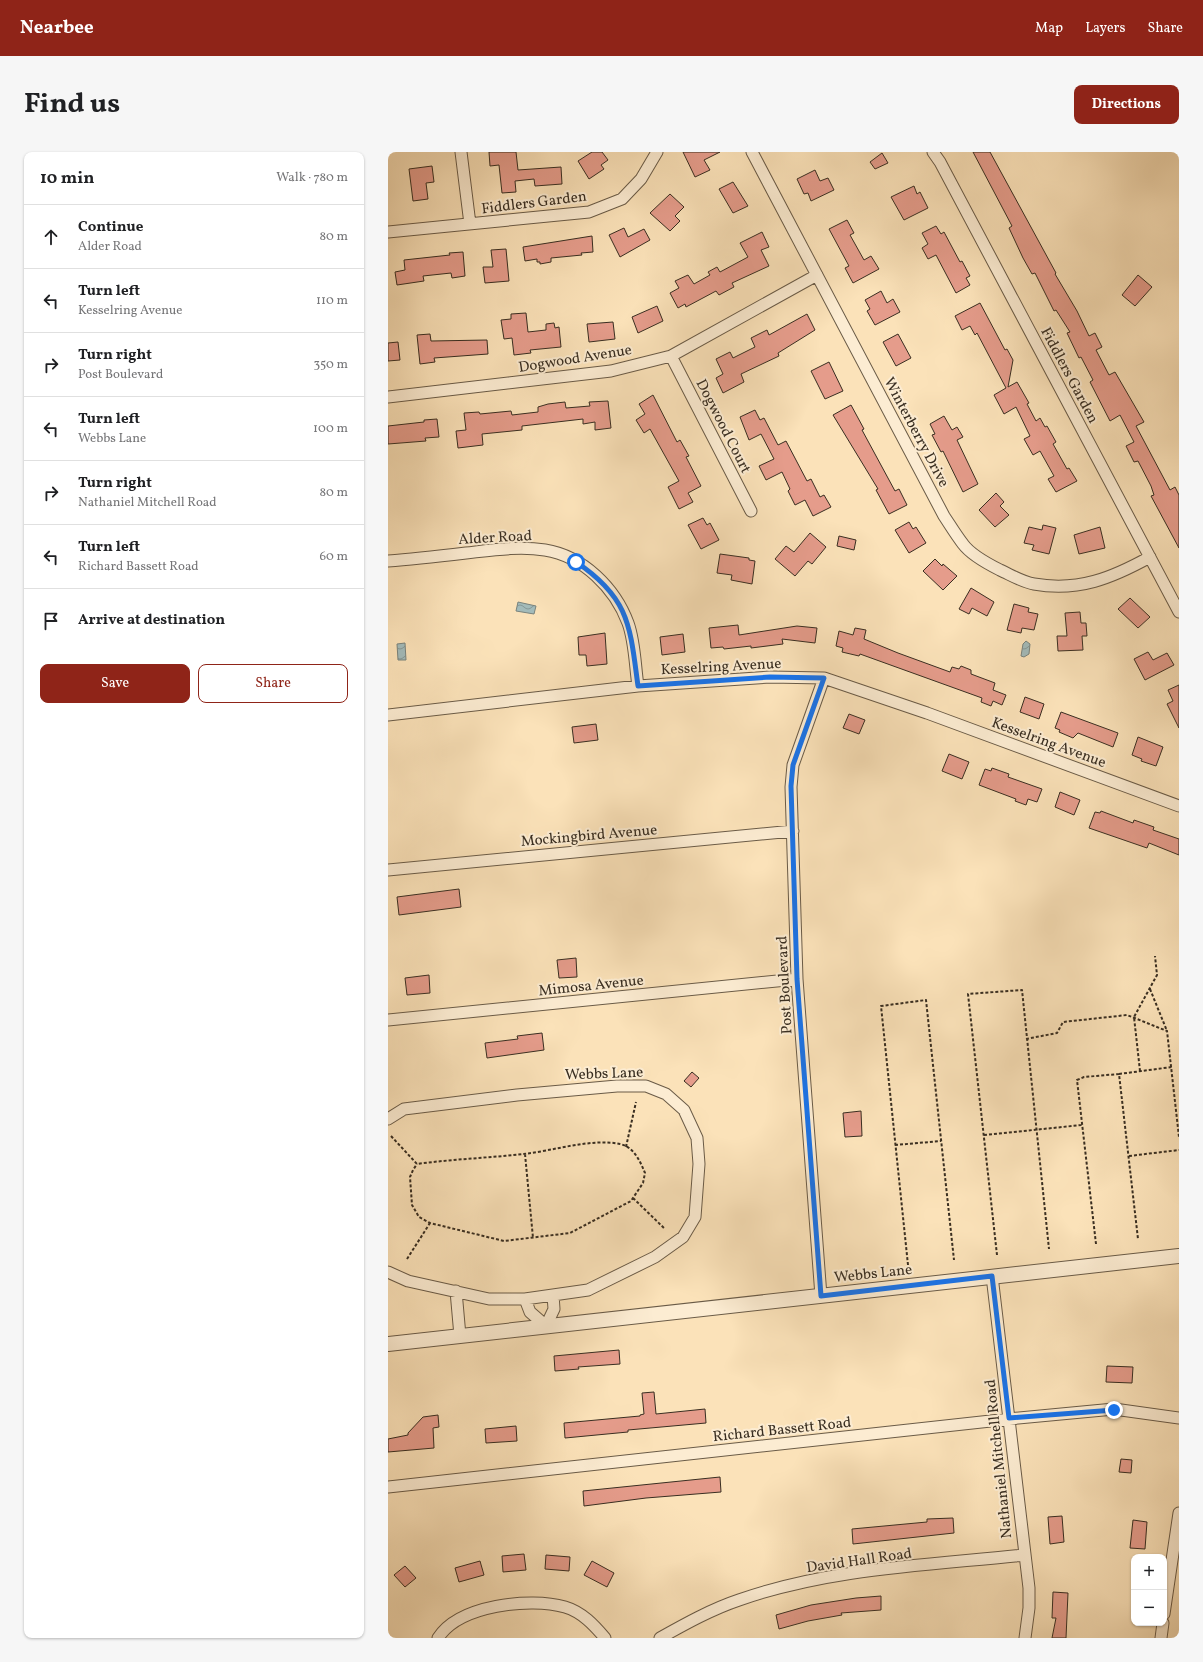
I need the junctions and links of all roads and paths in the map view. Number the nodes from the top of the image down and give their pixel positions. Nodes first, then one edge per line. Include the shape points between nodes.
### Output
1 (461, 152) edge
2 (657, 152) edge
3 (752, 152) edge
4 (933, 152) edge
5 (470, 224) junction
6 (388, 232) edge
7 (817, 276) junction
8 (671, 356) junction
9 (388, 397) edge
10 (751, 511) dead end
11 (1150, 557) junction
12 (388, 561) edge
13 (1179, 612) edge
14 (824, 678) junction
15 (638, 686) junction
16 (388, 715) edge
17 (1179, 806) edge
18 (793, 831) junction
19 (388, 870) edge
20 (1155, 956) dead end
21 (797, 979) junction
22 (1150, 989) junction
23 (1134, 1017) junction
24 (388, 1020) edge
25 (1167, 1031) junction
26 (1026, 1039) junction
27 (1172, 1067) junction
28 (1140, 1071) junction
29 (1119, 1074) junction
30 (636, 1102) dead end
31 (388, 1119) edge
32 (1082, 1125) junction
33 (1035, 1130) junction
34 (984, 1135) junction
35 (391, 1136) dead end
36 (1179, 1137) edge
37 (941, 1141) junction
38 (895, 1145) junction
39 (626, 1147) junction
40 (1179, 1150) edge
41 (525, 1154) junction
42 (1128, 1156) junction
43 (417, 1164) junction
44 (633, 1198) junction
45 (430, 1223) junction
46 (665, 1229) dead end
47 (533, 1238) junction
48 (1138, 1239) dead end
49 (1096, 1244) dead end
50 (1049, 1249) dead end
51 (997, 1255) dead end
52 (1179, 1256) edge
53 (407, 1259) dead end
54 (954, 1260) dead end
55 (908, 1265) dead end
56 (388, 1272) edge
57 (992, 1276) junction
58 (456, 1291) junction
59 (553, 1295) junction
60 (821, 1296) junction
61 (526, 1298) junction
62 (546, 1326) junction
63 (460, 1336) junction
64 (388, 1344) edge
65 (1009, 1418) junction
66 (1179, 1418) edge
67 (388, 1487) edge
68 (1179, 1513) edge
69 (1024, 1555) junction
70 (1167, 1594) edge
71 (1162, 1626) edge
72 (438, 1638) edge
73 (605, 1638) edge
74 (660, 1638) edge
75 (1025, 1638) edge
76 (1160, 1638) edge

1 - 5 street
2 - 5 street, Fiddlers Garden via 641,180 622,199 589,212
3 - 7 street, Winterberry Drive
4 - 11 street, Fiddlers Garden
5 - 6 street, Fiddlers Garden
7 - 8 street, Dogwood Avenue
7 - 11 street, Winterberry Drive via 940,509 964,545 991,566 1020,580 1033,584 1060,586 1093,583 1129,569
8 - 9 street, Dogwood Avenue via 611,371
8 - 10 street, Dogwood Court
11 - 13 street, Fiddlers Garden
12 - 15 street, Alder Road via 527,548 546,550 576,562 603,582 621,608 628,624
14 - 15 street, Kesselring Avenue via 770,677
14 - 17 street, Kesselring Avenue via 927,713
14 - 18 street, Post Boulevard via 793,765
15 - 16 street, Kesselring Avenue
18 - 19 street, Mockingbird Avenue
18 - 21 street, Post Boulevard
20 - 22 path via 1157,975
21 - 24 street, Mimosa Avenue
21 - 60 street, Post Boulevard
22 - 23 path
22 - 25 path
23 - 25 path
23 - 26 path via 1127,1015 1063,1022 1057,1034
23 - 28 path
25 - 27 path
26 - 33 path
26 - 34 path via 1022,990 968,994
27 - 28 path
27 - 36 path
28 - 29 path
29 - 32 path via 1077,1080
29 - 42 path
30 - 39 path
31 - 59 street, Webbs Lane via 404,1109 617,1086 646,1086 666,1094 684,1110 696,1138 699,1164 695,1217 683,1236 654,1257 588,1290
32 - 33 path
32 - 49 path
33 - 34 path
33 - 50 path
34 - 51 path
35 - 43 path
37 - 38 path
37 - 38 path via 926,1000 881,1006
37 - 54 path
38 - 55 path
39 - 41 path via 620,1144 588,1144
39 - 44 path via 634,1153 645,1173 643,1183
40 - 42 path
41 - 43 path via 459,1158
41 - 47 path
42 - 48 path
43 - 45 path via 410,1177 412,1205 418,1217
44 - 46 path
44 - 47 path via 570,1233
45 - 47 path via 504,1241
45 - 53 path
52 - 57 street, Webbs Lane
56 - 58 street, Webbs Lane via 408,1281
57 - 60 street, Webbs Lane
57 - 65 street, Nathaniel Mitchell Road
58 - 61 street, Webbs Lane via 489,1299
58 - 63 street
59 - 61 street, Webbs Lane
59 - 62 street via 554,1309
60 - 62 street, Webbs Lane
61 - 62 street via 530,1312
62 - 63 street, Webbs Lane
63 - 64 street, Webbs Lane
65 - 66 street, Richard Bassett Road via 1114,1410
65 - 67 street, Richard Bassett Road
65 - 69 street, Nathaniel Mitchell Road
68 - 70 street
69 - 74 street, David Hall Road via 840,1575 782,1588 738,1600
69 - 75 street, Nathaniel Mitchell Road via 1029,1588
71 - 76 street
72 - 73 street via 460,1618 506,1604 554,1604 566,1607 591,1621

